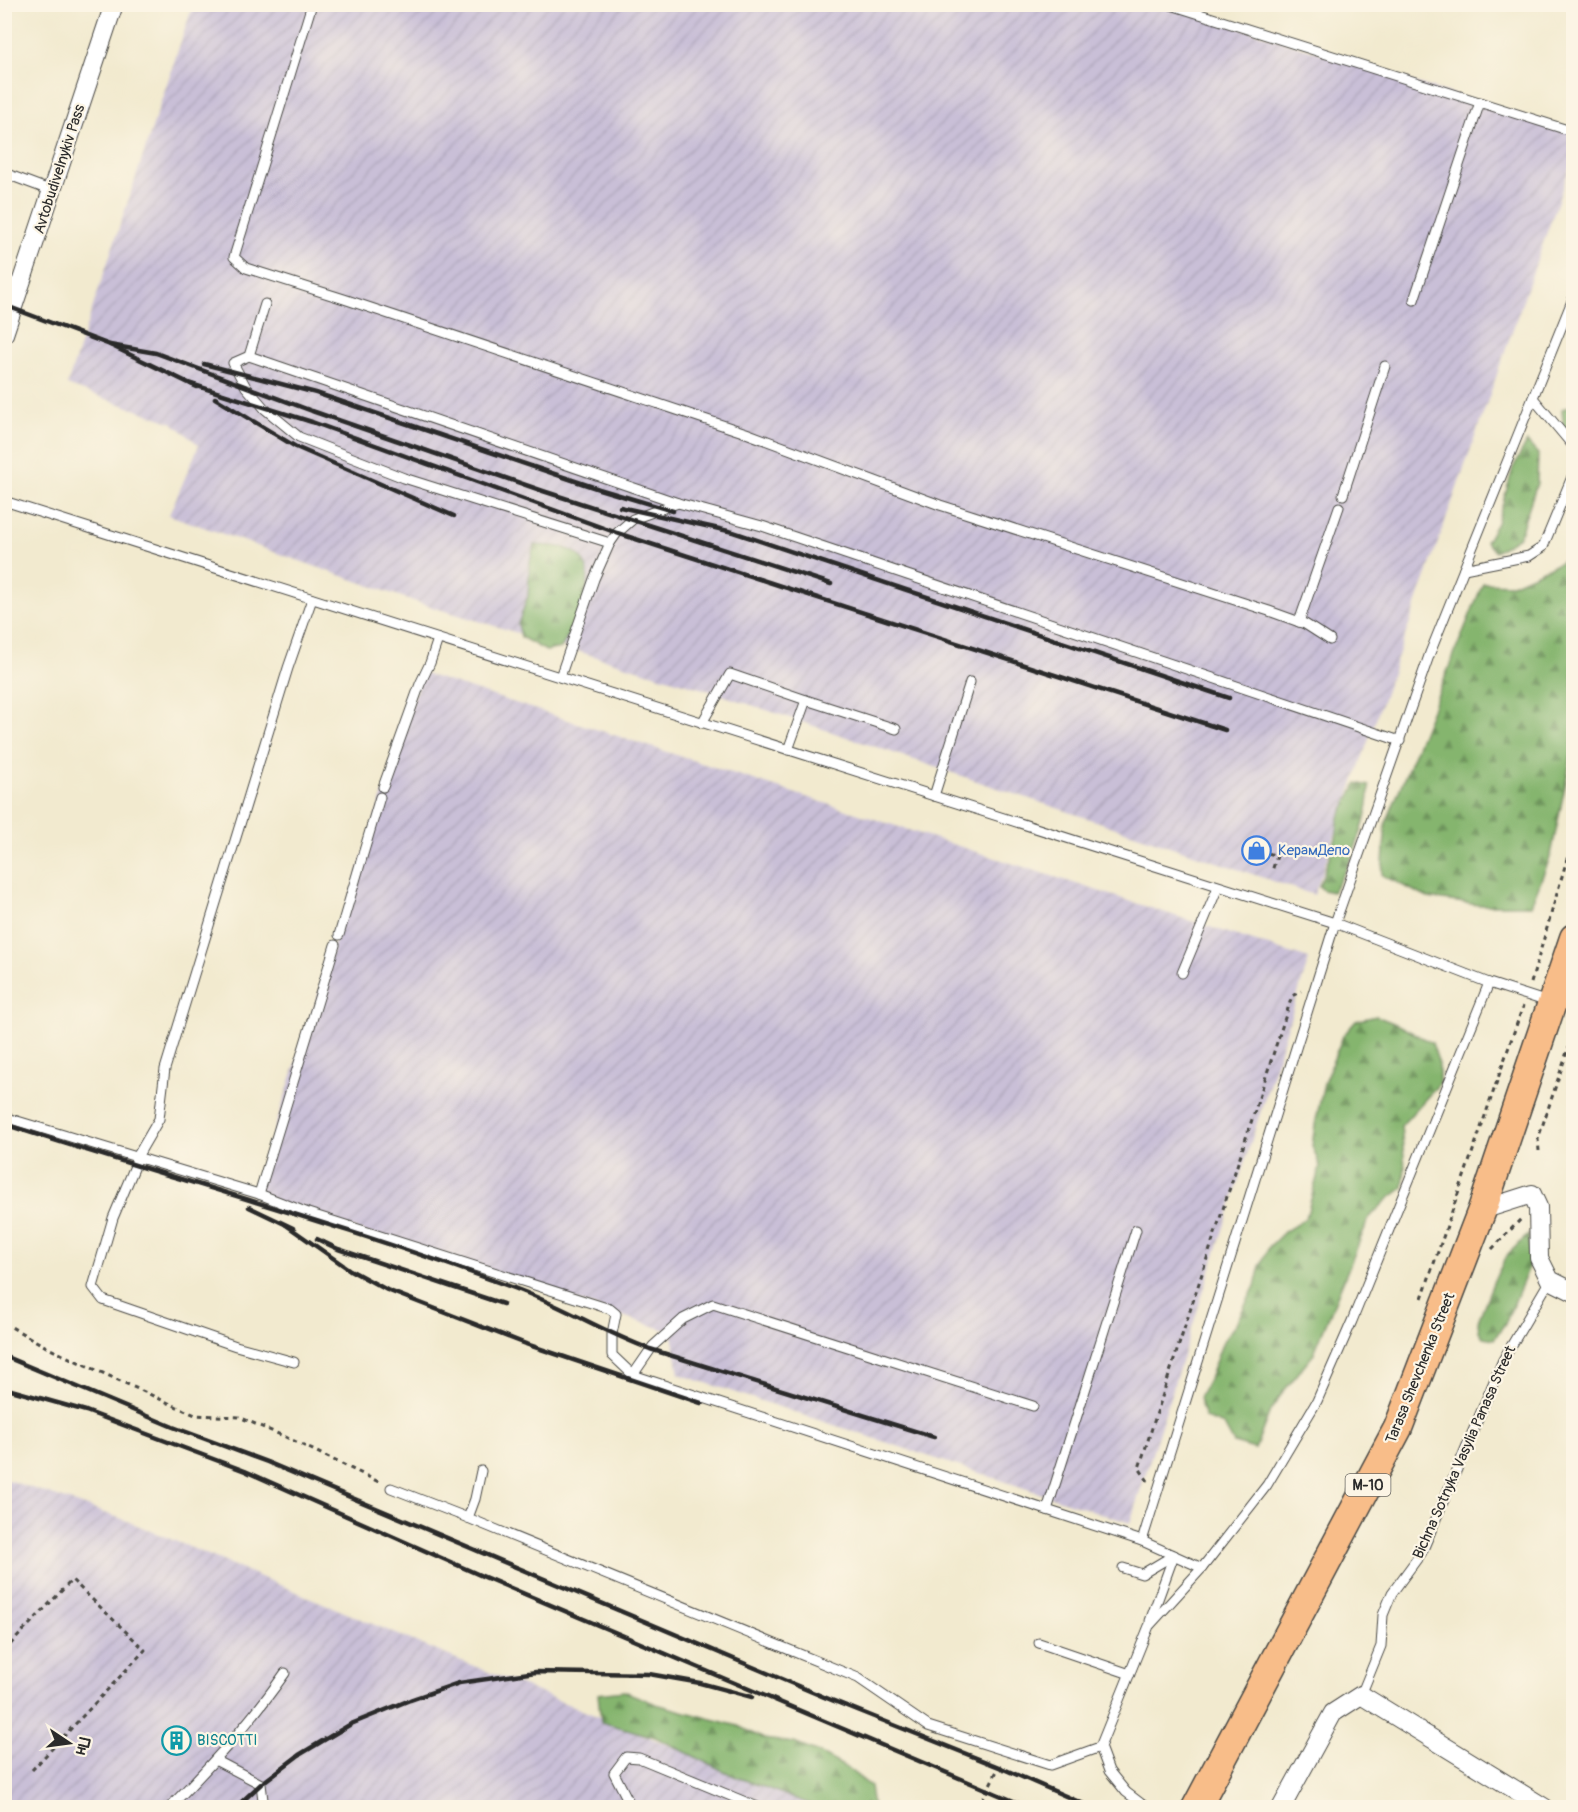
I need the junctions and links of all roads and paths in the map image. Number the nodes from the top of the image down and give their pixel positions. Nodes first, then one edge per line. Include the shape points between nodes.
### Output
1 (114, 4) edge
2 (312, 4) edge
3 (1168, 4) edge
4 (1480, 102) junction
5 (1574, 132) edge
6 (4, 173) edge
7 (51, 191) junction
8 (12, 283) edge
9 (1574, 296) edge
10 (1414, 300) dead end
11 (265, 304) dead end
12 (4, 334) edge
13 (249, 357) junction
14 (1385, 366) dead end
15 (1533, 398) junction
16 (1574, 447) edge
17 (1574, 472) edge
18 (1343, 495) dead end
19 (4, 501) edge
20 (678, 503) junction
21 (1339, 507) dead end
22 (610, 543) junction
23 (1464, 569) junction
24 (312, 598) junction
25 (1299, 622) junction
26 (438, 639) junction
27 (1330, 640) dead end
28 (560, 677) junction
29 (970, 682) dead end
30 (806, 700) junction
31 (702, 723) junction
32 (896, 729) dead end
33 (1400, 741) junction
34 (788, 750) junction
35 (934, 796) junction
36 (1574, 835) edge
37 (1268, 853) dead end
38 (1272, 871) dead end
39 (1218, 887) junction
40 (1335, 924) junction
41 (339, 935) dead end
42 (1574, 938) edge
43 (335, 945) dead end
44 (1182, 973) dead end
45 (1490, 983) junction
46 (1307, 988) dead end
47 (1539, 1000) junction
48 (1574, 1031) edge
49 (4, 1117) edge
50 (1539, 1151) dead end
51 (137, 1157) junction
52 (260, 1194) junction
53 (1482, 1210) junction
54 (1136, 1230) dead end
55 (1550, 1280) junction
56 (1574, 1292) edge
57 (1421, 1301) dead end
58 (4, 1323) edge
59 (294, 1362) dead end
60 (633, 1375) junction
61 (1033, 1406) dead end
62 (481, 1471) dead end
63 (391, 1488) joint
64 (1156, 1494) junction
65 (1047, 1510) junction
66 (468, 1518) junction
67 (1142, 1541) junction
68 (1174, 1555) junction
69 (1123, 1568) dead end
70 (1202, 1568) junction
71 (1149, 1626) junction
72 (1039, 1643) dead end
73 (4, 1651) edge
74 (285, 1673) dead end
75 (1130, 1674) junction
76 (1361, 1695) junction
77 (1100, 1747) junction
78 (1022, 1756) junction
79 (215, 1760) junction
80 (32, 1770) dead end
81 (169, 1808) edge
82 (264, 1808) edge
83 (632, 1808) edge
84 (760, 1808) edge
85 (978, 1808) edge
86 (1147, 1808) edge
87 (1196, 1808) edge
88 (1281, 1808) edge
89 (1545, 1808) edge

1 - 7 street, Avtobudivelnykiv Pass
2 - 25 lane via 234,257 246,268
3 - 4 lane
4 - 5 lane
4 - 10 lane
6 - 7 lane
7 - 8 street, Avtobudivelnykiv Pass
8 - 12 street, Avtobudivelnykiv Pass
9 - 15 lane
11 - 13 lane
13 - 20 lane
13 - 22 lane via 233,363 246,387 299,437 404,478
14 - 18 lane
15 - 16 lane
15 - 23 lane
17 - 23 lane via 1543,547 1529,556
19 - 24 lane
20 - 22 lane via 633,519
20 - 33 lane via 762,526
21 - 25 lane
22 - 28 lane
23 - 33 lane
24 - 26 lane
24 - 51 lane via 165,1069 159,1119
25 - 27 lane
26 - 28 lane
26 - 41 lane via 381,792
28 - 31 lane
29 - 35 lane
30 - 31 lane via 730,674
30 - 32 lane
30 - 34 lane
31 - 34 lane
33 - 40 lane
34 - 35 lane
35 - 39 lane
36 - 47 path
37 - 38 path via 1276,856
39 - 40 lane
39 - 44 lane
40 - 45 lane
40 - 64 lane
42 - 47 main road, Tarasa Shevchenka Street / М-10
43 - 52 lane
45 - 47 lane
45 - 70 lane via 1317,1401 1267,1485
46 - 64 path via 1292,996 1139,1468
47 - 53 main road, Tarasa Shevchenka Street / М-10
47 - 57 path
48 - 50 path via 1538,1138
49 - 51 lane
51 - 52 lane
51 - 59 lane via 113,1218 93,1287 103,1300
52 - 60 lane via 308,1213 610,1309 616,1314 612,1355
53 - 55 street via 1532,1194 1538,1207 1539,1258
53 - 87 main road, Tarasa Shevchenka Street / М-10 via 1398,1428
54 - 65 lane
55 - 56 street
55 - 76 lane, Bichna Sotnyka Vasylia Panasa Street via 1503,1360 1422,1552 1392,1593 1383,1615 1381,1646
58 - 63 path via 50,1349 195,1415 239,1417
60 - 61 lane via 668,1332 712,1304
60 - 65 lane
62 - 66 lane
63 - 66 lane
64 - 67 lane
65 - 67 lane
66 - 78 lane via 858,1678 928,1726
67 - 68 lane
68 - 69 lane via 1142,1574
68 - 70 lane
68 - 71 lane
70 - 71 lane
71 - 75 lane
72 - 75 lane
73 - 80 path via 72,1580 144,1650
74 - 79 lane
75 - 77 lane
76 - 88 street via 1333,1713
76 - 89 street
77 - 78 lane via 1050,1765
77 - 86 lane via 1109,1771 1126,1792
78 - 85 path via 999,1767
79 - 81 lane
79 - 82 lane via 261,1784
83 - 84 lane via 614,1773 626,1757 639,1758

